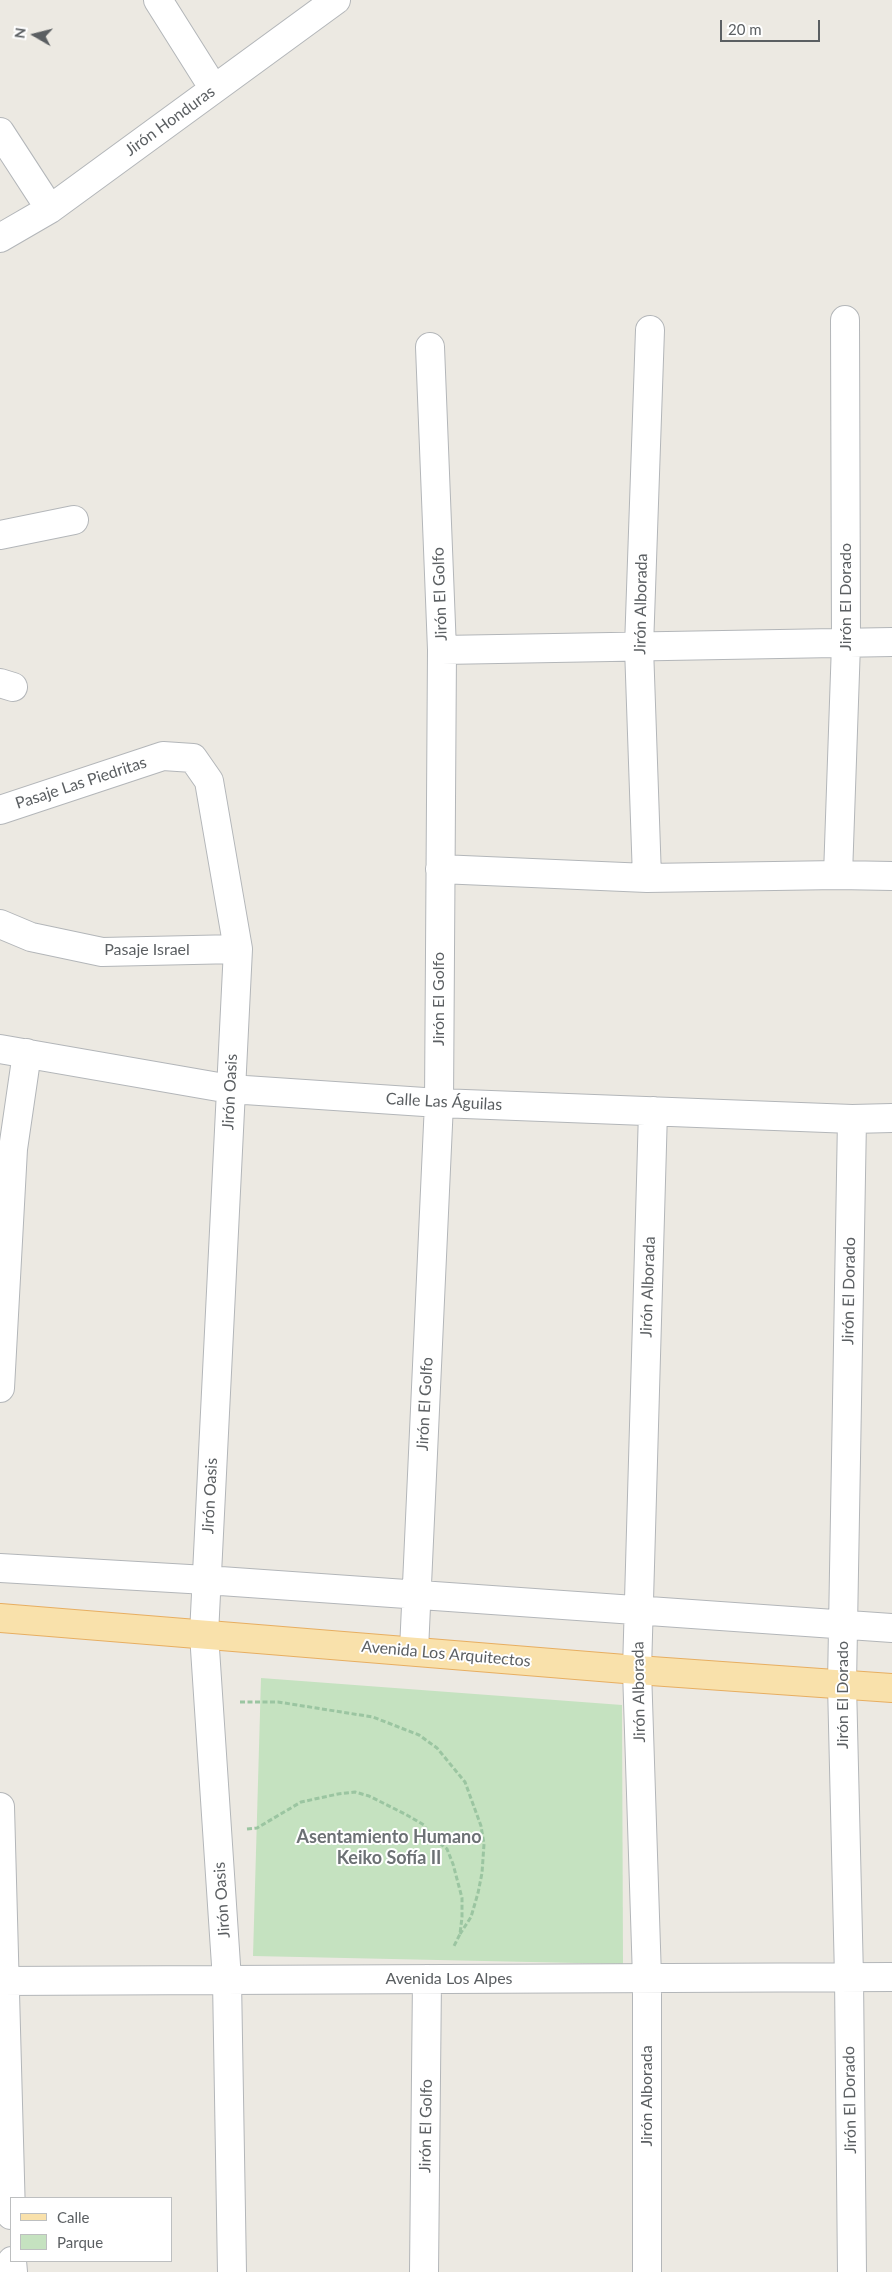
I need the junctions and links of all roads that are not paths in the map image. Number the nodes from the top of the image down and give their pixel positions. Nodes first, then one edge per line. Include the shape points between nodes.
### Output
1 (158, 0) edge
2 (336, 0) edge
3 (214, 89) junction
4 (0, 132) edge
5 (50, 209) junction
6 (0, 238) edge
7 (845, 320) dead end
8 (650, 330) dead end
9 (430, 347) dead end
10 (74, 520) dead end
11 (0, 535) edge
12 (892, 642) edge
13 (846, 644) junction
14 (639, 647) junction
15 (442, 650) junction
16 (162, 756) joint
17 (0, 810) edge
18 (440, 869) junction
19 (838, 875) junction
20 (892, 876) edge
21 (647, 878) junction
22 (0, 924) edge
23 (238, 949) junction
24 (0, 1049) edge
25 (27, 1053) junction
26 (230, 1089) junction
27 (439, 1103) junction
28 (654, 1111) junction
29 (892, 1118) edge
30 (852, 1119) junction
31 (7, 1141) edge
32 (0, 1388) edge
33 (0, 1568) edge
34 (206, 1580) junction
35 (417, 1594) junction
36 (639, 1609) junction
37 (0, 1618) edge
38 (844, 1626) junction
39 (892, 1628) edge
40 (204, 1634) junction
41 (414, 1650) junction
42 (637, 1670) junction
43 (842, 1684) junction
44 (892, 1688) edge
45 (0, 1807) edge
46 (849, 1977) junction
47 (892, 1977) edge
48 (647, 1978) junction
49 (436, 1979) junction
50 (227, 1980) junction
51 (3, 1982) edge
52 (10, 2197) edge
53 (232, 2272) edge
54 (424, 2272) edge
55 (647, 2272) edge
56 (852, 2272) edge

1 - 3 street
2 - 3 street, Jirón Honduras
3 - 5 street, Jirón Honduras
4 - 5 street
5 - 6 street, Jirón Honduras
7 - 13 street, Jirón El Dorado
8 - 14 street, Jirón Alborada
9 - 15 street, Jirón El Golfo
10 - 11 street
12 - 13 street
13 - 14 street
13 - 19 street, Jirón El Dorado
14 - 15 street
14 - 21 street, Jirón Alborada
15 - 18 street, Jirón El Golfo
16 - 17 street, Pasaje Las Piedritas
16 - 23 street, Jirón Oasis via 193,758 209,781
18 - 21 street
18 - 27 street, Jirón El Golfo
19 - 20 street
19 - 21 street
22 - 23 street, Pasaje Israel via 31,937 102,952
23 - 26 street, Jirón Oasis
24 - 25 street, Calle Las Águilas
25 - 26 street, Calle Las Águilas
25 - 31 street
26 - 27 street, Calle Las Águilas
26 - 34 street, Jirón Oasis
27 - 28 street, Calle Las Águilas
27 - 35 street, Jirón El Golfo
28 - 30 street, Calle Las Águilas
28 - 36 street, Jirón Alborada
29 - 30 street, Calle Las Águilas
30 - 38 street, Jirón El Dorado
31 - 32 street
33 - 34 street
34 - 35 street
34 - 40 street, Jirón Oasis
35 - 36 street
35 - 41 street, Jirón El Golfo
36 - 38 street
36 - 42 street, Jirón Alborada
37 - 40 main road, Avenida Los Arquitectos
38 - 39 street
38 - 43 street, Jirón El Dorado
40 - 41 main road, Avenida Los Arquitectos
40 - 50 street, Jirón Oasis
41 - 42 main road, Avenida Los Arquitectos
42 - 43 main road, Avenida Los Arquitectos
42 - 48 street, Jirón Alborada
43 - 44 main road, Avenida Los Arquitectos
43 - 46 street, Jirón El Dorado
45 - 51 street
46 - 47 street, Avenida Los Alpes
46 - 48 street, Avenida Los Alpes
46 - 56 street, Jirón El Dorado
48 - 49 street, Avenida Los Alpes
48 - 55 street, Jirón Alborada
49 - 50 street, Avenida Los Alpes
49 - 54 street, Jirón El Golfo
50 - 51 street, Avenida Los Alpes
50 - 53 street, Jirón Oasis
51 - 52 street

